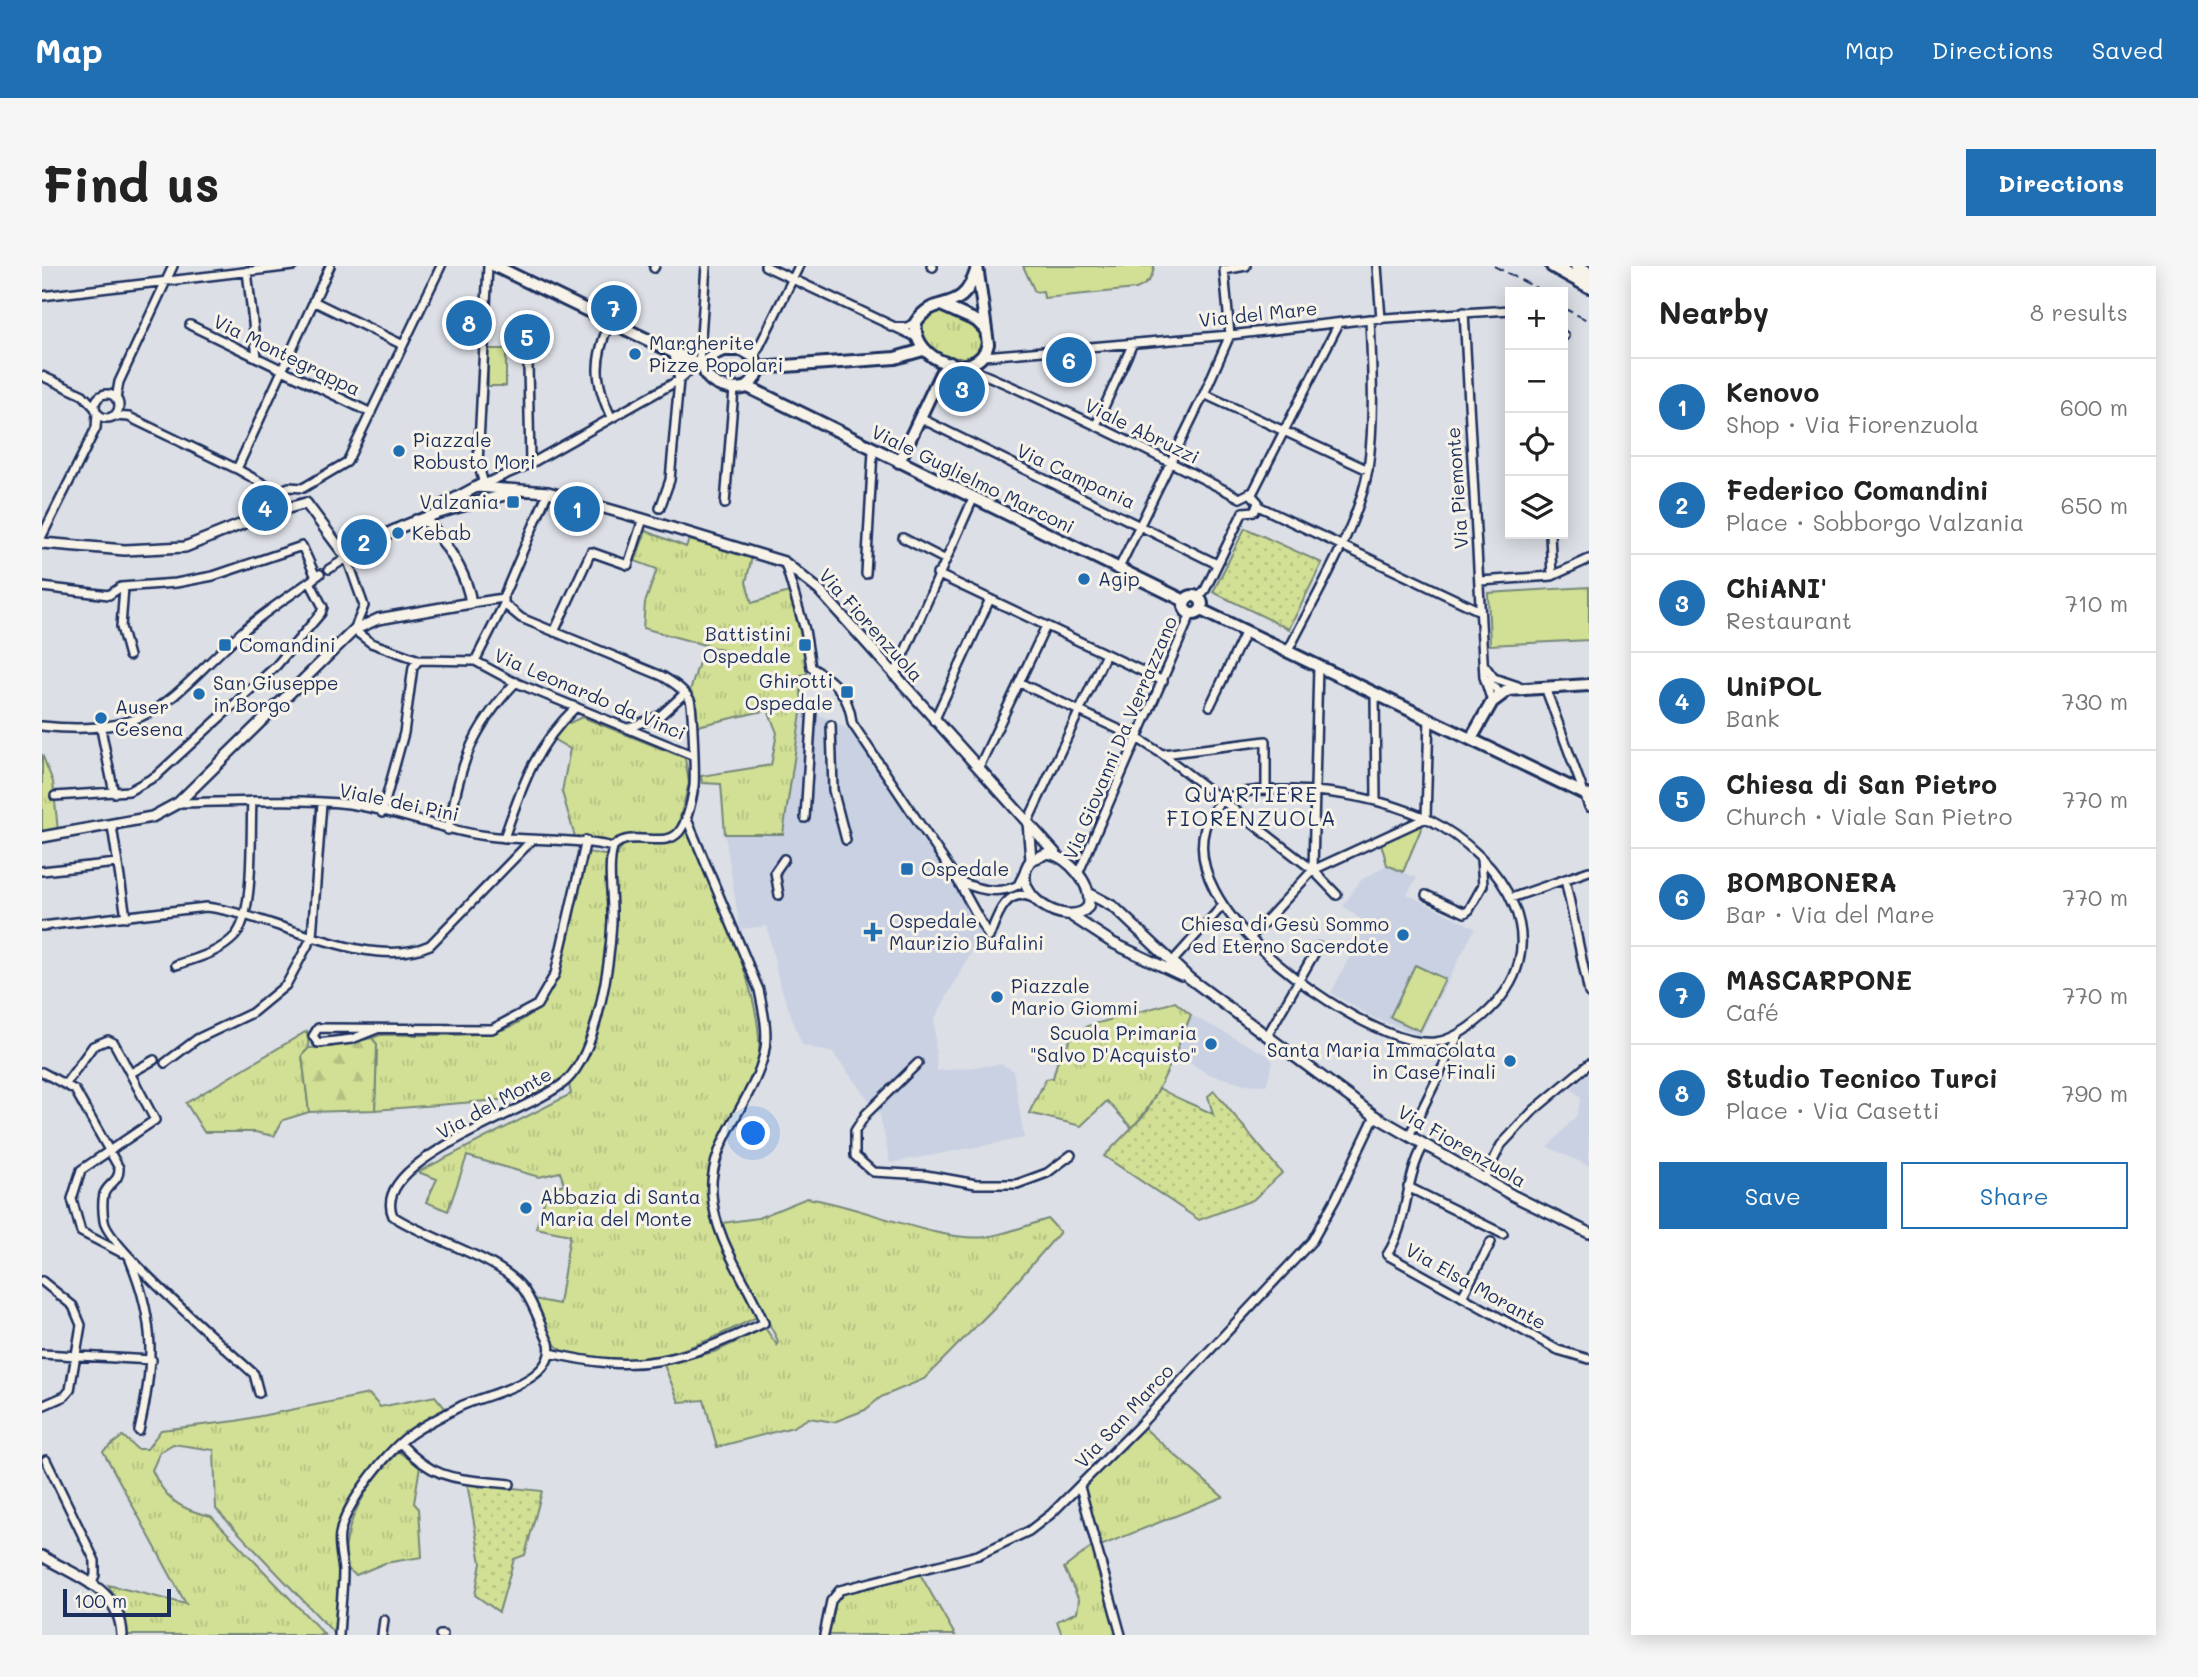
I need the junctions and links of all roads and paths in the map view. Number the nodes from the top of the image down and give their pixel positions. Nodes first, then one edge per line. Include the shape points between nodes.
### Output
1 (173, 266) edge
2 (292, 266) edge
3 (330, 266) edge
4 (441, 266) edge
5 (488, 266) edge
6 (495, 266) edge
7 (706, 266) edge
8 (765, 266) edge
9 (799, 266) edge
10 (1247, 266) edge
11 (1377, 266) edge
12 (1553, 266) edge
13 (1577, 266) edge
14 (977, 267) edge
15 (247, 271) junction
16 (1589, 274) edge
17 (793, 279) junction
18 (166, 280) junction
19 (1589, 286) edge
20 (42, 296) edge
21 (313, 301) junction
22 (940, 306) junction
23 (1505, 310) edge
24 (1464, 312) junction
25 (628, 313) dead end
26 (1370, 319) junction
27 (1381, 319) junction
28 (916, 322) junction
29 (609, 323) junction
30 (1339, 323) junction
31 (190, 326) dead end
32 (890, 327) junction
33 (621, 329) junction
34 (985, 329) junction
35 (1230, 335) junction
36 (916, 337) junction
37 (1133, 343) junction
38 (403, 345) junction
39 (923, 351) junction
40 (1010, 352) junction
41 (984, 353) junction
42 (674, 354) junction
43 (257, 357) junction
44 (756, 362) junction
45 (950, 363) junction
46 (528, 365) dead end
47 (698, 365) junction
48 (964, 366) junction
49 (281, 368) junction
50 (42, 376) edge
51 (991, 376) junction
52 (679, 380) junction
53 (119, 382) junction
54 (748, 387) junction
55 (734, 390) junction
56 (1204, 394) junction
57 (83, 395) junction
58 (104, 396) junction
59 (117, 403) junction
60 (96, 411) junction
61 (371, 413) junction
62 (110, 417) junction
63 (129, 417) junction
64 (611, 417) junction
65 (920, 418) junction
66 (1096, 425) junction
67 (96, 428) junction
68 (1286, 434) junction
69 (873, 451) junction
70 (899, 462) junction
71 (1171, 462) junction
72 (530, 464) junction
73 (236, 469) junction
74 (1367, 470) junction
75 (485, 487) junction
76 (303, 488) junction
77 (524, 490) junction
78 (278, 492) junction
79 (548, 492) junction
80 (1252, 494) junction
81 (1240, 498) junction
82 (973, 499) junction
83 (482, 501) junction
84 (306, 503) junction
85 (725, 504) dead end
86 (1258, 506) junction
87 (660, 508) dead end
88 (279, 510) junction
89 (441, 511) junction
90 (1243, 512) junction
91 (643, 519) junction
92 (416, 520) junction
93 (1141, 524) junction
94 (436, 533) junction
95 (42, 536) edge
96 (904, 538) dead end
97 (1550, 539) edge
98 (42, 543) edge
99 (1340, 544) junction
100 (347, 558) junction
101 (944, 559) junction
102 (1589, 559) edge
103 (785, 562) junction
104 (1217, 564) junction
105 (1119, 568) junction
106 (329, 569) dead end
107 (866, 574) dead end
108 (937, 574) junction
109 (1552, 576) junction
110 (315, 578) junction
111 (1480, 581) junction
112 (42, 587) edge
113 (124, 587) junction
114 (990, 599) junction
115 (504, 601) junction
116 (471, 603) junction
117 (364, 606) junction
118 (1196, 607) junction
119 (1480, 611) junction
120 (379, 619) junction
121 (1046, 626) junction
122 (354, 630) junction
123 (1246, 631) junction
124 (554, 632) junction
125 (1289, 651) junction
126 (1106, 654) junction
127 (130, 656) dead end
128 (419, 660) junction
129 (475, 662) junction
130 (1483, 662) junction
131 (1318, 665) junction
132 (894, 676) junction
133 (1484, 677) junction
134 (1163, 681) junction
135 (516, 682) junction
136 (1020, 683) junction
137 (1589, 685) edge
138 (1525, 687) junction
139 (1545, 687) junction
140 (1376, 692) junction
141 (685, 693) junction
142 (1501, 694) junction
143 (1490, 704) junction
144 (1210, 706) dead end
145 (576, 707) junction
146 (812, 708) dead end
147 (1079, 711) junction
148 (1429, 718) junction
149 (934, 721) junction
150 (831, 725) dead end
151 (42, 726) edge
152 (628, 728) junction
153 (101, 729) junction
154 (1137, 738) junction
155 (1471, 739) junction
156 (1162, 754) junction
157 (692, 755) junction
158 (979, 766) junction
159 (1266, 790) junction
160 (1316, 791) junction
161 (114, 793) junction
162 (1587, 795) edge
163 (55, 796) dead end
164 (1225, 800) junction
165 (252, 801) junction
166 (1376, 801) junction
167 (178, 803) junction
168 (322, 803) junction
169 (1589, 807) edge
170 (382, 813) junction
171 (686, 817) junction
172 (805, 818) dead end
173 (1426, 818) junction
174 (1028, 821) junction
175 (112, 826) junction
176 (448, 830) junction
177 (42, 837) edge
178 (504, 838) junction
179 (532, 840) junction
180 (846, 840) dead end
181 (586, 841) junction
182 (613, 847) junction
183 (1056, 855) junction
184 (1481, 858) junction
185 (784, 859) dead end
186 (1031, 860) junction
187 (117, 863) junction
188 (1314, 870) junction
189 (42, 871) edge
190 (1589, 871) edge
191 (1078, 874) junction
192 (1565, 879) junction
193 (1021, 880) junction
194 (958, 881) junction
195 (984, 890) junction
196 (1009, 894) junction
197 (1090, 894) junction
198 (779, 895) dead end
199 (1337, 895) dead end
200 (1426, 895) dead end
201 (1511, 898) junction
202 (1037, 900) junction
203 (972, 904) junction
204 (1223, 905) junction
205 (246, 914) junction
206 (125, 917) junction
207 (1073, 917) junction
208 (42, 926) edge
209 (312, 937) junction
210 (1250, 938) junction
211 (1318, 947) dead end
212 (1172, 962) junction
213 (176, 965) dead end
214 (1189, 978) junction
215 (1300, 979) junction
216 (1589, 993) edge
217 (377, 1029) junction
218 (1267, 1036) junction
219 (1458, 1036) junction
220 (154, 1060) dead end
221 (165, 1063) dead end
222 (918, 1063) dead end
223 (1589, 1064) edge
224 (42, 1072) edge
225 (131, 1073) junction
226 (66, 1083) junction
227 (1375, 1116) junction
228 (1409, 1136) junction
229 (1424, 1145) junction
230 (112, 1152) junction
231 (1071, 1155) dead end
232 (1484, 1179) junction
233 (1408, 1188) junction
234 (1589, 1233) edge
235 (1503, 1234) dead end
236 (1491, 1242) dead end
237 (128, 1256) junction
238 (42, 1281) edge
239 (1462, 1297) junction
240 (550, 1353) junction
241 (42, 1354) edge
242 (78, 1358) junction
243 (1589, 1359) edge
244 (152, 1360) junction
245 (259, 1393) dead end
246 (42, 1406) edge
247 (139, 1432) dead end
248 (401, 1444) junction
249 (46, 1460) dead end
250 (510, 1484) dead end
251 (1080, 1487) junction
252 (42, 1556) edge
253 (91, 1585) junction
254 (384, 1620) dead end
255 (122, 1635) edge
256 (339, 1635) edge
257 (382, 1635) edge
258 (824, 1635) edge
259 (1121, 1635) edge

1 - 18 street
2 - 15 street
3 - 21 street
4 - 38 street
5 - 75 street via 478,463
6 - 29 main road
7 - 47 street
8 - 17 street
9 - 17 street
10 - 35 street via 1224,270
11 - 27 street
12 - 19 highway
13 - 16 highway
14 - 22 main road via 967,292
14 - 34 main road
15 - 18 street
15 - 43 street
17 - 32 street
17 - 44 street
18 - 20 street
18 - 53 street
21 - 38 street
21 - 49 street
22 - 28 main road via 926,310
22 - 34 main road
23 - 24 street, Via del Mare
24 - 27 street, Via del Mare
24 - 111 street, Via Piemonte
25 - 33 street
26 - 27 street, Via del Mare
26 - 30 street, Via del Mare
26 - 74 street via 1373,410
28 - 32 street
28 - 36 main road
29 - 33 main road
29 - 64 street via 600,346 598,387
30 - 35 street, Via del Mare
30 - 68 street
31 - 43 street, Via Montegrappa
32 - 36 street
33 - 42 main road
34 - 41 main road
35 - 37 street, Via del Mare
35 - 56 street
36 - 39 main road
37 - 40 street, Via del Mare
37 - 66 street
38 - 61 street
39 - 44 main road via 895,358
39 - 45 main road
40 - 41 street, Via del Mare
40 - 41 street, Via del Mare
41 - 48 main road
41 - 51 street
42 - 47 main road
42 - 52 street
43 - 49 street, Via Montegrappa
44 - 47 main road via 742,350 723,350
44 - 54 main road via 756,379
45 - 48 main road
45 - 65 main road
46 - 72 street
47 - 52 street
47 - 55 main road via 714,384
48 - 51 street, Viale Abruzzi
49 - 61 street, Via Montegrappa
49 - 73 street
50 - 57 street
51 - 66 street, Viale Abruzzi
52 - 64 street
52 - 87 street via 670,480
53 - 58 street
53 - 59 street
54 - 55 main road
54 - 69 main road, Viale Guglielmo Marconi
55 - 85 street
56 - 68 street
56 - 71 street
57 - 58 street
57 - 60 street
58 - 59 street
58 - 60 street
59 - 62 street
59 - 63 street
60 - 62 street
60 - 67 street
61 - 76 street via 347,462
62 - 63 street
62 - 67 street
63 - 73 street
64 - 72 street
65 - 70 main road
65 - 93 street, Via Campania
66 - 71 street, Viale Abruzzi
67 - 95 street
68 - 74 street
68 - 80 street
69 - 70 main road, Viale Guglielmo Marconi
69 - 107 street
70 - 82 main road, Viale Guglielmo Marconi
71 - 81 street, Viale Abruzzi
71 - 93 street
72 - 75 street
73 - 78 street
74 - 99 street
75 - 77 street, Via Fiorenzuola
75 - 83 street
75 - 92 street
76 - 78 street
76 - 84 street
77 - 79 street, Via Fiorenzuola
77 - 83 street, Via Fiorenzuola
78 - 88 street via 274,500
79 - 91 street, Via Fiorenzuola
79 - 115 street
80 - 81 street
80 - 86 street
81 - 90 street
82 - 101 street
82 - 105 main road, Viale Guglielmo Marconi
83 - 89 street, Via Fiorenzuola
84 - 88 street
84 - 100 street
86 - 90 street via 1252,513
86 - 99 street
88 - 98 street via 186,547 125,550
89 - 92 street, Via Fiorenzuola
89 - 94 street
90 - 104 street, Via Giovanni Da Verrazzano
91 - 103 street, Via Fiorenzuola
91 - 124 street via 628,565 590,552
92 - 94 street via 428,522
92 - 100 street
93 - 104 street, Via Campania
93 - 105 street
94 - 116 street via 466,579
96 - 101 street
97 - 109 street
99 - 119 street
99 - 125 street
100 - 106 street
100 - 117 street
101 - 108 street
102 - 109 street
103 - 132 street, Via Fiorenzuola via 819,590
103 - 194 street via 811,667 842,690 852,723
104 - 118 street, Via Giovanni Da Verrazzano
105 - 118 main road, Viale Guglielmo Marconi via 1185,601 1192,596
108 - 114 street
108 - 132 street
109 - 111 street
110 - 113 street via 302,546 213,576
110 - 153 street via 250,625 153,712
110 - 161 street via 321,614 276,666 156,776
111 - 119 street, Via Piemonte
112 - 113 street via 109,595
113 - 127 street via 121,627
114 - 121 street
114 - 149 street
115 - 116 street
115 - 124 street via 521,618
115 - 129 street
116 - 120 street
117 - 120 street via 371,617
117 - 122 street
118 - 123 main road
118 - 134 street, Via Giovanni Da Verrazzano
119 - 130 street, Via Piemonte
120 - 122 street
121 - 126 street
121 - 136 street
122 - 128 street via 371,643
122 - 167 street
123 - 125 main road
123 - 144 street
124 - 141 street via 662,676
125 - 131 main road
126 - 134 street
126 - 147 street
128 - 129 street
128 - 170 street via 413,667 404,733
129 - 135 street, Via Leonardo da Vinci
130 - 133 street, Via Piemonte
130 - 138 street via 1494,678
131 - 140 main road
131 - 160 street
132 - 149 street, Via Fiorenzuola
133 - 142 street
133 - 143 street, Via Piemonte
134 - 154 street, Via Giovanni Da Verrazzano
135 - 145 street, Via Leonardo da Vinci
135 - 176 street via 478,729 467,753
136 - 147 street
136 - 158 street
137 - 139 main road
138 - 139 main road
138 - 142 main road
139 - 162 street
140 - 148 main road
140 - 166 street
141 - 152 street via 661,715
141 - 157 street via 692,709
142 - 143 main road
143 - 155 main road
145 - 152 street, Via Leonardo da Vinci
145 - 178 street via 540,748
146 - 172 street
147 - 154 street
147 - 174 street
148 - 155 main road
148 - 173 street
149 - 158 street, Via Fiorenzuola
150 - 180 street via 833,790
151 - 153 street
152 - 157 street, Via Leonardo da Vinci
153 - 161 street
154 - 156 street
154 - 191 street, Via Giovanni Da Verrazzano
155 - 162 main road
156 - 159 street via 1266,741
156 - 164 street
157 - 171 street via 694,785
158 - 174 street, Via Fiorenzuola
159 - 160 street
159 - 164 street
160 - 166 street
160 - 188 street
161 - 163 street
162 - 169 street
164 - 188 street
164 - 204 street via 1207,822 1201,848 1204,869
165 - 167 street, Viale dei Pini
165 - 168 street, Viale dei Pini
165 - 205 street
166 - 173 street
167 - 175 street via 152,817
168 - 170 street, Viale dei Pini via 351,804
168 - 209 street
170 - 176 street, Viale dei Pini
171 - 182 street via 671,837 623,840
171 - 240 street via 759,990 762,1009 765,1051 751,1094 717,1156 712,1195 728,1252 764,1323 662,1362 598,1364
173 - 184 street via 1467,842
173 - 188 street
174 - 183 street, Via Fiorenzuola
174 - 186 street
175 - 177 street
175 - 187 street
176 - 178 street, Viale dei Pini
178 - 179 street, Viale dei Pini
179 - 181 street, Viale dei Pini
179 - 209 street via 430,945 415,952 384,954
181 - 182 street, Viale dei Pini
181 - 217 street via 555,974 537,1005 492,1029
182 - 240 street, Via del Monte via 606,985 575,1070 556,1088 407,1170 393,1188 389,1203 396,1218 495,1266 520,1285
183 - 186 street via 1041,854
183 - 191 street
184 - 200 street via 1483,886 1465,913
184 - 201 street
185 - 198 street via 775,872
186 - 193 street
187 - 189 street
187 - 206 street
188 - 199 street
188 - 210 street
190 - 192 street
191 - 197 street
192 - 201 street
192 - 216 street
193 - 196 street
193 - 202 street
194 - 195 street
194 - 203 street
195 - 196 street
195 - 203 street via 976,893
196 - 202 street
196 - 203 street via 989,937
197 - 207 street via 1088,907
197 - 212 street, Via Fiorenzuola via 1114,907
201 - 219 street via 1521,923 1518,971 1510,989
202 - 207 street
204 - 210 street
204 - 212 street
205 - 206 street via 206,907
205 - 209 street
205 - 213 street via 236,935 212,954
206 - 208 street
207 - 214 street, Via Fiorenzuola via 1113,943
209 - 221 street via 286,985 252,1013 197,1040
210 - 215 street
211 - 215 street
212 - 214 street, Via Fiorenzuola
214 - 218 street, Via Fiorenzuola
215 - 218 street
215 - 219 street via 1386,1032 1432,1043
217 - 217 street via 318,1028 313,1036 318,1043 334,1043
218 - 227 street, Via Fiorenzuola
219 - 228 street
220 - 225 street
222 - 231 street via 855,1131 855,1156 873,1172 1017,1184 1047,1173
223 - 232 street via 1501,1145
224 - 226 street
225 - 226 street via 114,1043 107,1040 93,1046
225 - 230 street via 155,1120
226 - 230 street via 83,1101
227 - 228 street, Via Fiorenzuola
227 - 251 street, Via San Marco via 1312,1241
228 - 229 street, Via Fiorenzuola
229 - 232 street, Via Fiorenzuola
229 - 233 street
230 - 237 street via 120,1171 104,1193 104,1222
230 - 237 street via 88,1164 77,1176 74,1213 81,1232
232 - 234 street, Via Fiorenzuola
233 - 235 street
233 - 239 street, Via Elsa Morante via 1398,1232 1387,1255
236 - 239 street
237 - 244 street via 148,1321
237 - 245 street via 254,1374
238 - 242 street via 77,1312 81,1325
239 - 243 street, Via Elsa Morante via 1571,1356
240 - 248 street via 534,1374 463,1405
241 - 242 street
242 - 244 street
242 - 246 street via 70,1390
244 - 247 street
248 - 250 street via 415,1460 439,1475
248 - 256 street via 381,1462 340,1534
249 - 253 street via 95,1561
251 - 258 street, Via San Marco via 1029,1531 1005,1544 840,1590 831,1601
251 - 259 street
252 - 253 street
253 - 255 street via 109,1594
254 - 257 street

